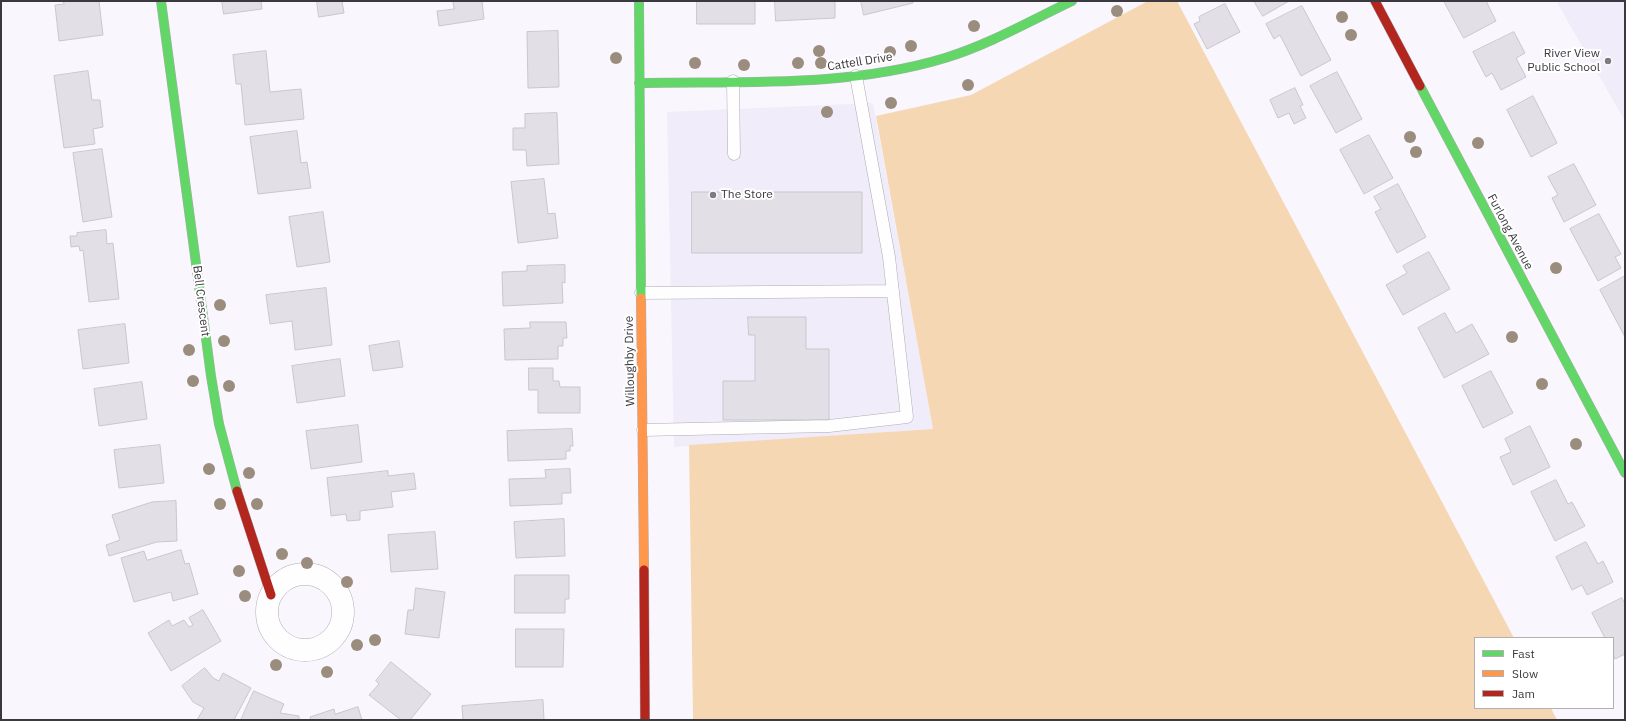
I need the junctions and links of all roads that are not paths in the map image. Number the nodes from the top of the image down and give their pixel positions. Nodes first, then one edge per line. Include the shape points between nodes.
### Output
1 (162, 1) edge
2 (639, 1) edge
3 (1072, 1) edge
4 (1374, 1) edge
5 (856, 76) junction
6 (734, 81) junction
7 (639, 83) junction
8 (734, 154) dead end
9 (893, 291) junction
10 (642, 293) junction
11 (643, 430) junction
12 (1625, 474) edge
13 (271, 595) dead end
14 (645, 720) edge

1 - 13 street, Bell Crescent via 219,424 229,465
2 - 7 street, Willoughby Drive
3 - 5 street, Cattell Drive via 983,44 958,53
4 - 12 street, Furlong Avenue
5 - 6 street, Cattell Drive via 820,80
5 - 9 lane
6 - 7 street, Cattell Drive
6 - 8 lane
7 - 10 street, Willoughby Drive
9 - 10 lane
9 - 11 lane via 907,417 813,427
10 - 11 street, Willoughby Drive
11 - 14 street, Willoughby Drive

